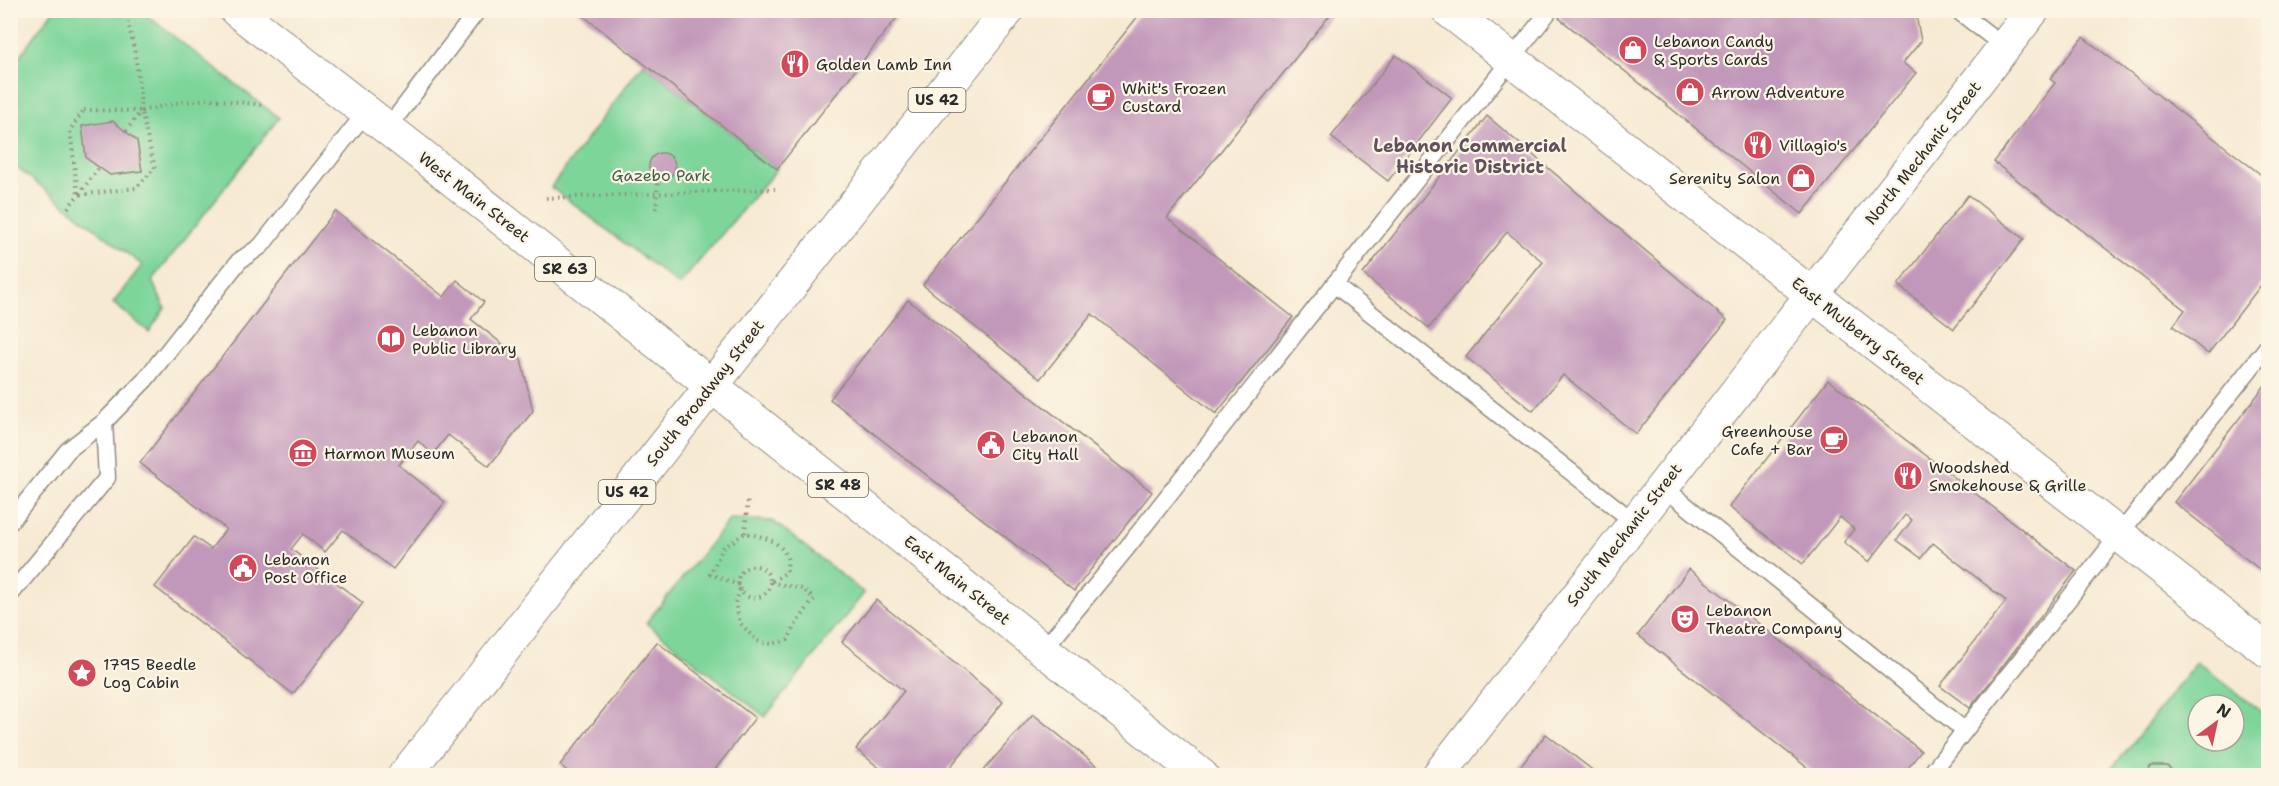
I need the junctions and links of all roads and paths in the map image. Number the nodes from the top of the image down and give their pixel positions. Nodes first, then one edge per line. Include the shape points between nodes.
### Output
1 (124, 10) edge
2 (236, 10) edge
3 (478, 10) edge
4 (1008, 10) edge
5 (1448, 10) edge
6 (1550, 10) edge
7 (1958, 10) edge
8 (2033, 10) edge
9 (2005, 47) junction
10 (1511, 60) junction
11 (263, 105) dead end
12 (141, 111) junction
13 (377, 120) junction
14 (126, 131) dead end
15 (99, 168) dead end
16 (658, 179) dead end
17 (775, 189) dead end
18 (657, 193) junction
19 (78, 195) junction
20 (546, 198) dead end
21 (68, 208) dead end
22 (656, 209) dead end
23 (1334, 284) junction
24 (1813, 296) junction
25 (2268, 346) edge
26 (712, 385) junction
27 (104, 422) junction
28 (1662, 486) junction
29 (748, 498) dead end
30 (10, 522) edge
31 (1635, 522) junction
32 (745, 533) junction
33 (2118, 534) junction
34 (770, 582) junction
35 (740, 587) junction
36 (10, 596) edge
37 (1043, 650) junction
38 (2268, 651) edge
39 (1964, 730) junction
40 (404, 776) edge
41 (1202, 776) edge
42 (1438, 776) edge
43 (1929, 776) edge

1 - 12 path via 139,71
2 - 13 main road, West Main Street / SR 63
3 - 13 lane
4 - 26 main road, South Broadway Street / US 42
5 - 10 main road, East Mulberry Street
6 - 10 lane
7 - 9 lane
8 - 9 main road, North Mechanic Street
9 - 24 main road, North Mechanic Street
10 - 23 lane
10 - 24 main road, East Mulberry Street
11 - 12 path via 211,99
12 - 14 path
12 - 19 path via 154,168 136,188
12 - 19 path via 84,110 70,129
13 - 26 main road, West Main Street / SR 63
13 - 27 lane via 261,246 239,261 146,380
15 - 19 path
16 - 18 path
17 - 18 path
18 - 20 path
18 - 22 path
19 - 21 path
23 - 31 lane
23 - 37 lane
24 - 28 main road, South Mechanic Street
24 - 33 main road, East Mulberry Street
25 - 33 lane
26 - 37 main road, East Main Street / SR 48
26 - 40 main road, South Broadway Street / US 42
27 - 30 lane via 69,450
27 - 36 lane via 107,478
28 - 31 main road, South Mechanic Street
28 - 39 lane
29 - 32 path
31 - 42 main road, South Mechanic Street
32 - 34 path via 764,536 787,557 787,572
32 - 35 path via 723,548 710,574
33 - 38 main road, East Mulberry Street
33 - 39 lane
34 - 35 path via 767,592 758,598 748,596
34 - 35 path via 763,569 753,567 740,575
34 - 35 path via 803,588 814,599 788,640 772,644 757,641 740,623 735,603
37 - 41 main road, East Main Street / SR 48
39 - 43 lane

